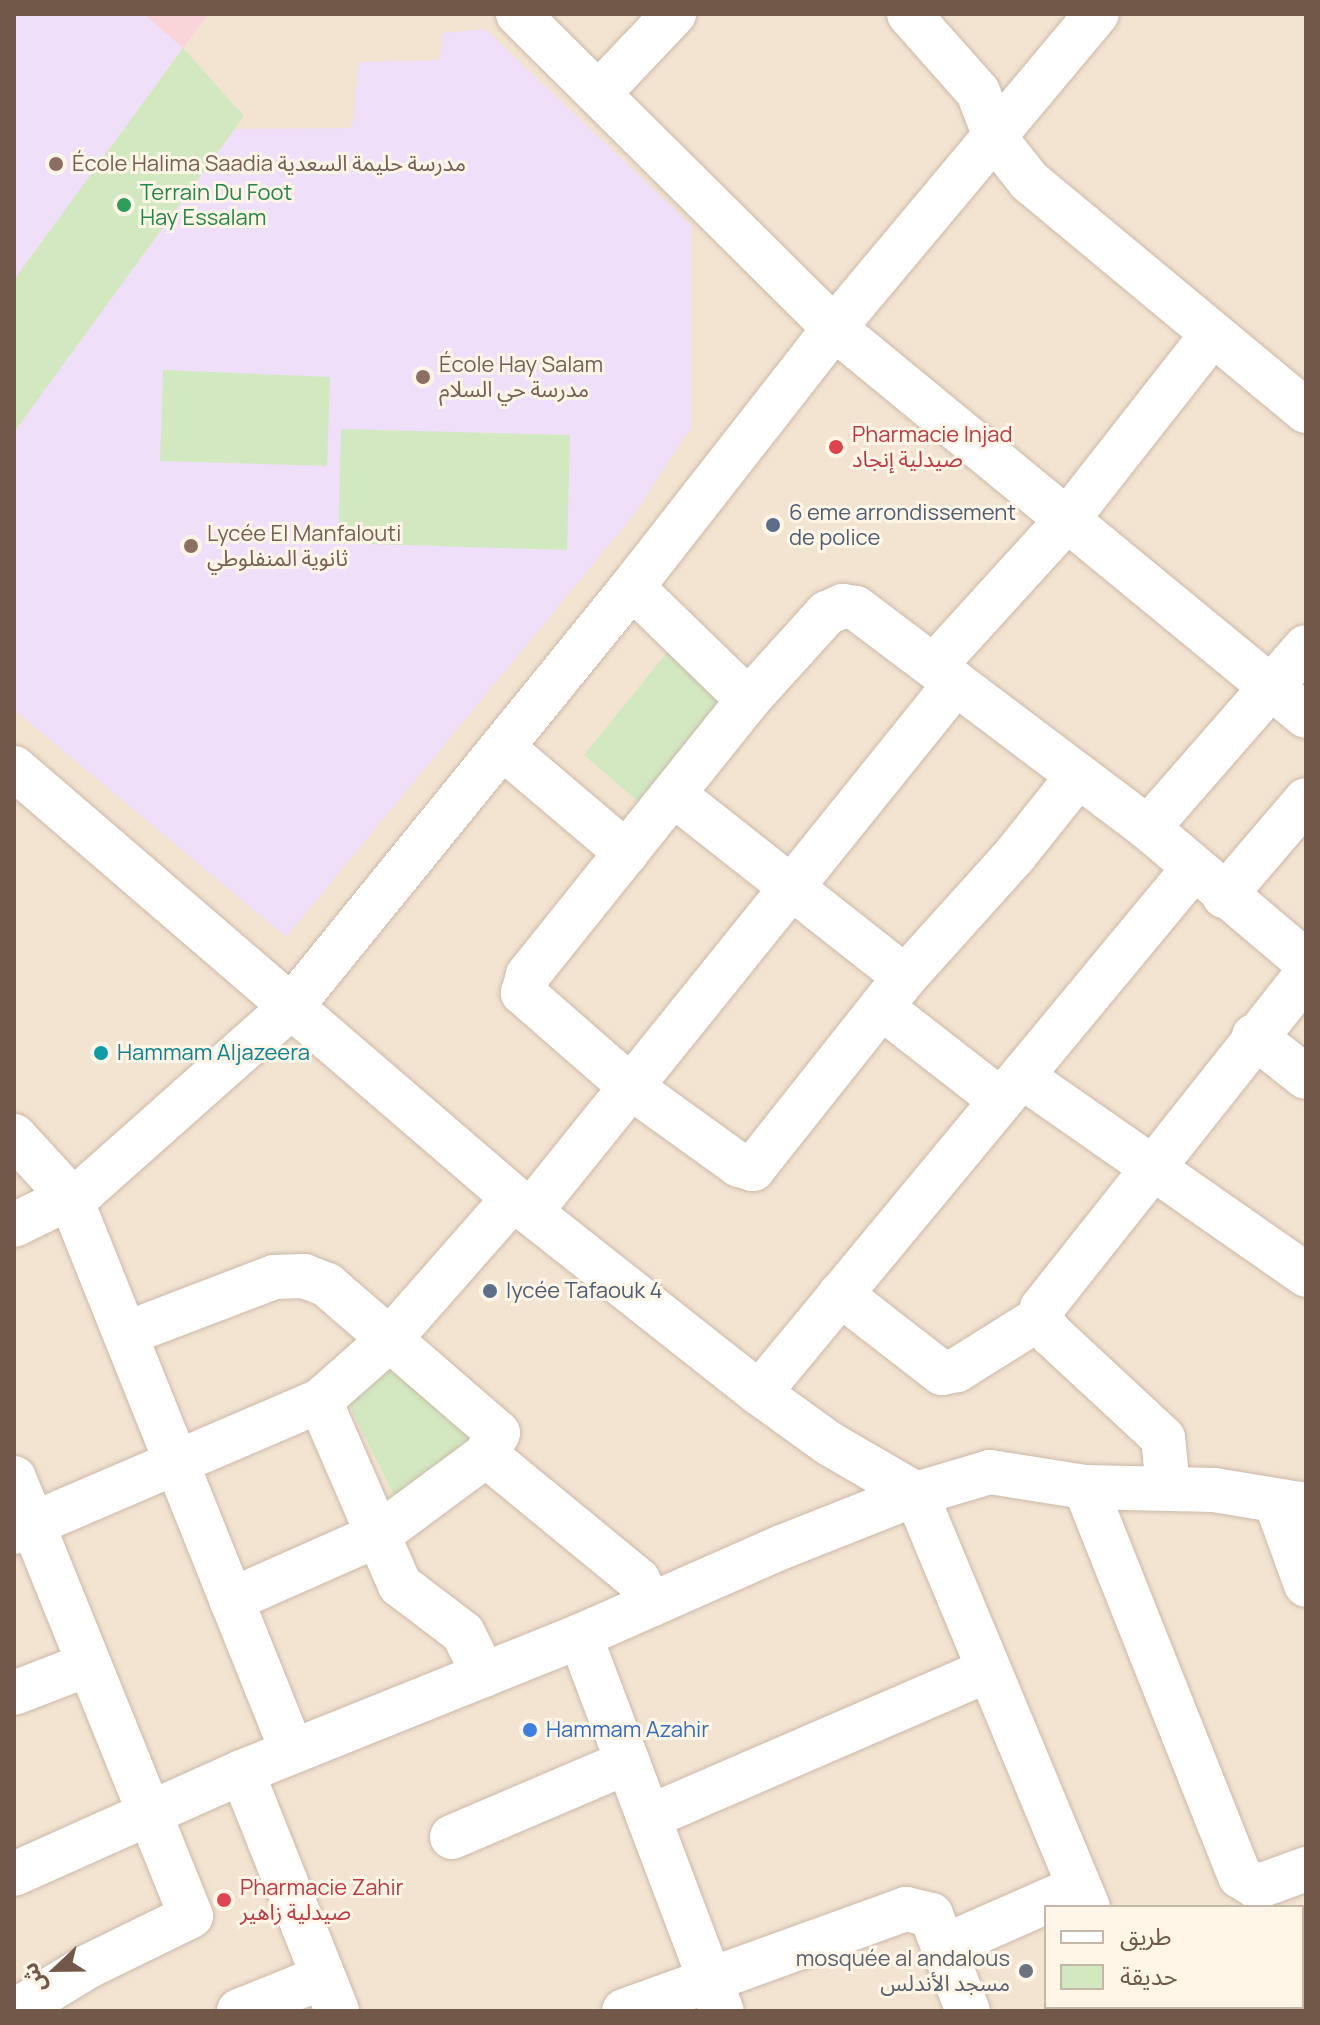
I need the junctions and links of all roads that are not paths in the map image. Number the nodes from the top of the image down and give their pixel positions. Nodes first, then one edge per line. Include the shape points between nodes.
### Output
1 (518, 14) edge
2 (674, 14) edge
3 (909, 14) edge
4 (1097, 14) edge
5 (599, 93) junction
6 (996, 139) junction
7 (834, 328) junction
8 (1211, 336) junction
9 (1306, 411) edge
10 (1066, 521) junction
11 (632, 587) junction
12 (1306, 647) edge
13 (945, 675) junction
14 (748, 700) junction
15 (1290, 703) edge
16 (503, 748) junction
17 (14, 768) edge
18 (1078, 776) junction
19 (674, 795) junction
20 (1306, 800) edge
21 (1148, 828) junction
22 (627, 853) junction
23 (1209, 882) junction
24 (788, 885) junction
25 (1306, 962) edge
26 (1306, 975) edge
27 (893, 992) junction
28 (291, 1007) junction
29 (1254, 1036) junction
30 (1306, 1077) edge
31 (632, 1088) junction
32 (1012, 1088) junction
33 (14, 1136) edge
34 (1152, 1167) junction
35 (70, 1197) junction
36 (521, 1206) junction
37 (14, 1225) edge
38 (1306, 1275) edge
39 (840, 1294) junction
40 (1040, 1318) junction
41 (125, 1334) junction
42 (389, 1340) junction
43 (759, 1393) junction
44 (320, 1401) junction
45 (486, 1455) junction
46 (176, 1461) junction
47 (14, 1478) edge
48 (1085, 1487) junction
49 (1168, 1487) junction
50 (916, 1494) junction
51 (1297, 1502) edge
52 (24, 1528) edge
53 (378, 1535) junction
54 (1306, 1585) edge
55 (231, 1600) junction
56 (651, 1605) junction
57 (580, 1636) junction
58 (89, 1664) junction
59 (989, 1670) junction
60 (484, 1675) junction
61 (14, 1693) edge
62 (292, 1751) junction
63 (628, 1762) junction
64 (242, 1772) junction
65 (150, 1813) junction
66 (649, 1817) junction
67 (452, 1837) dead end
68 (1306, 1869) edge
69 (14, 1874) edge
70 (1084, 1897) edge
71 (1061, 1905) edge
72 (1044, 1911) edge
73 (943, 1947) junction
74 (330, 1994) edge
75 (716, 1995) edge
76 (15, 2011) edge
77 (239, 2011) edge
78 (624, 2011) edge
79 (968, 2011) edge

1 - 5 street
2 - 5 street
3 - 6 street via 978,92
4 - 6 street
5 - 7 street
6 - 7 street
6 - 8 street via 1029,181
7 - 10 street
7 - 11 street
8 - 9 street
8 - 10 street
10 - 13 street
10 - 15 street
11 - 14 street
11 - 16 street
12 - 15 street
13 - 14 street via 856,608 835,607
13 - 18 street
13 - 24 street
14 - 19 street
15 - 21 street
16 - 22 street
16 - 28 street
17 - 28 street
18 - 21 street
18 - 27 street
19 - 22 street
19 - 24 street
20 - 23 street
21 - 23 street
22 - 31 street via 522,986 529,1001
23 - 25 street
23 - 32 street
24 - 27 street
24 - 31 street
26 - 29 street
27 - 31 street via 753,1169 739,1165
27 - 32 street
28 - 35 street via 85,1190
28 - 36 street
29 - 30 street
29 - 34 street
31 - 36 street
32 - 34 street
32 - 39 street
33 - 35 street
34 - 38 street
34 - 40 street via 1042,1308
35 - 37 street
35 - 41 street
36 - 42 street
36 - 43 street
39 - 40 street via 942,1373 957,1370
39 - 43 street
40 - 49 street via 1163,1438
41 - 42 street via 248,1283 304,1276 327,1285
41 - 46 street
42 - 44 street
42 - 45 street via 498,1433
43 - 50 street via 830,1444
44 - 46 street
44 - 53 street
45 - 53 street
45 - 56 street via 638,1580
46 - 52 street
46 - 55 street
47 - 52 street
48 - 49 street
48 - 50 street via 990,1472
48 - 68 street via 1240,1876 1257,1887
49 - 51 street
50 - 56 street
50 - 59 street
51 - 54 street
52 - 58 street
53 - 55 street
53 - 60 street via 400,1585 463,1633
55 - 62 street
56 - 57 street
57 - 60 street
57 - 63 street
58 - 61 street
58 - 65 street
59 - 66 street
59 - 70 street
60 - 62 street
62 - 64 street
63 - 66 street
63 - 67 street
64 - 65 street
64 - 74 street
65 - 69 street
65 - 76 street via 191,1916 87,1967
66 - 75 street
70 - 71 street
72 - 73 street
73 - 75 street via 931,1915 906,1909
73 - 79 street
74 - 77 street
75 - 78 street

